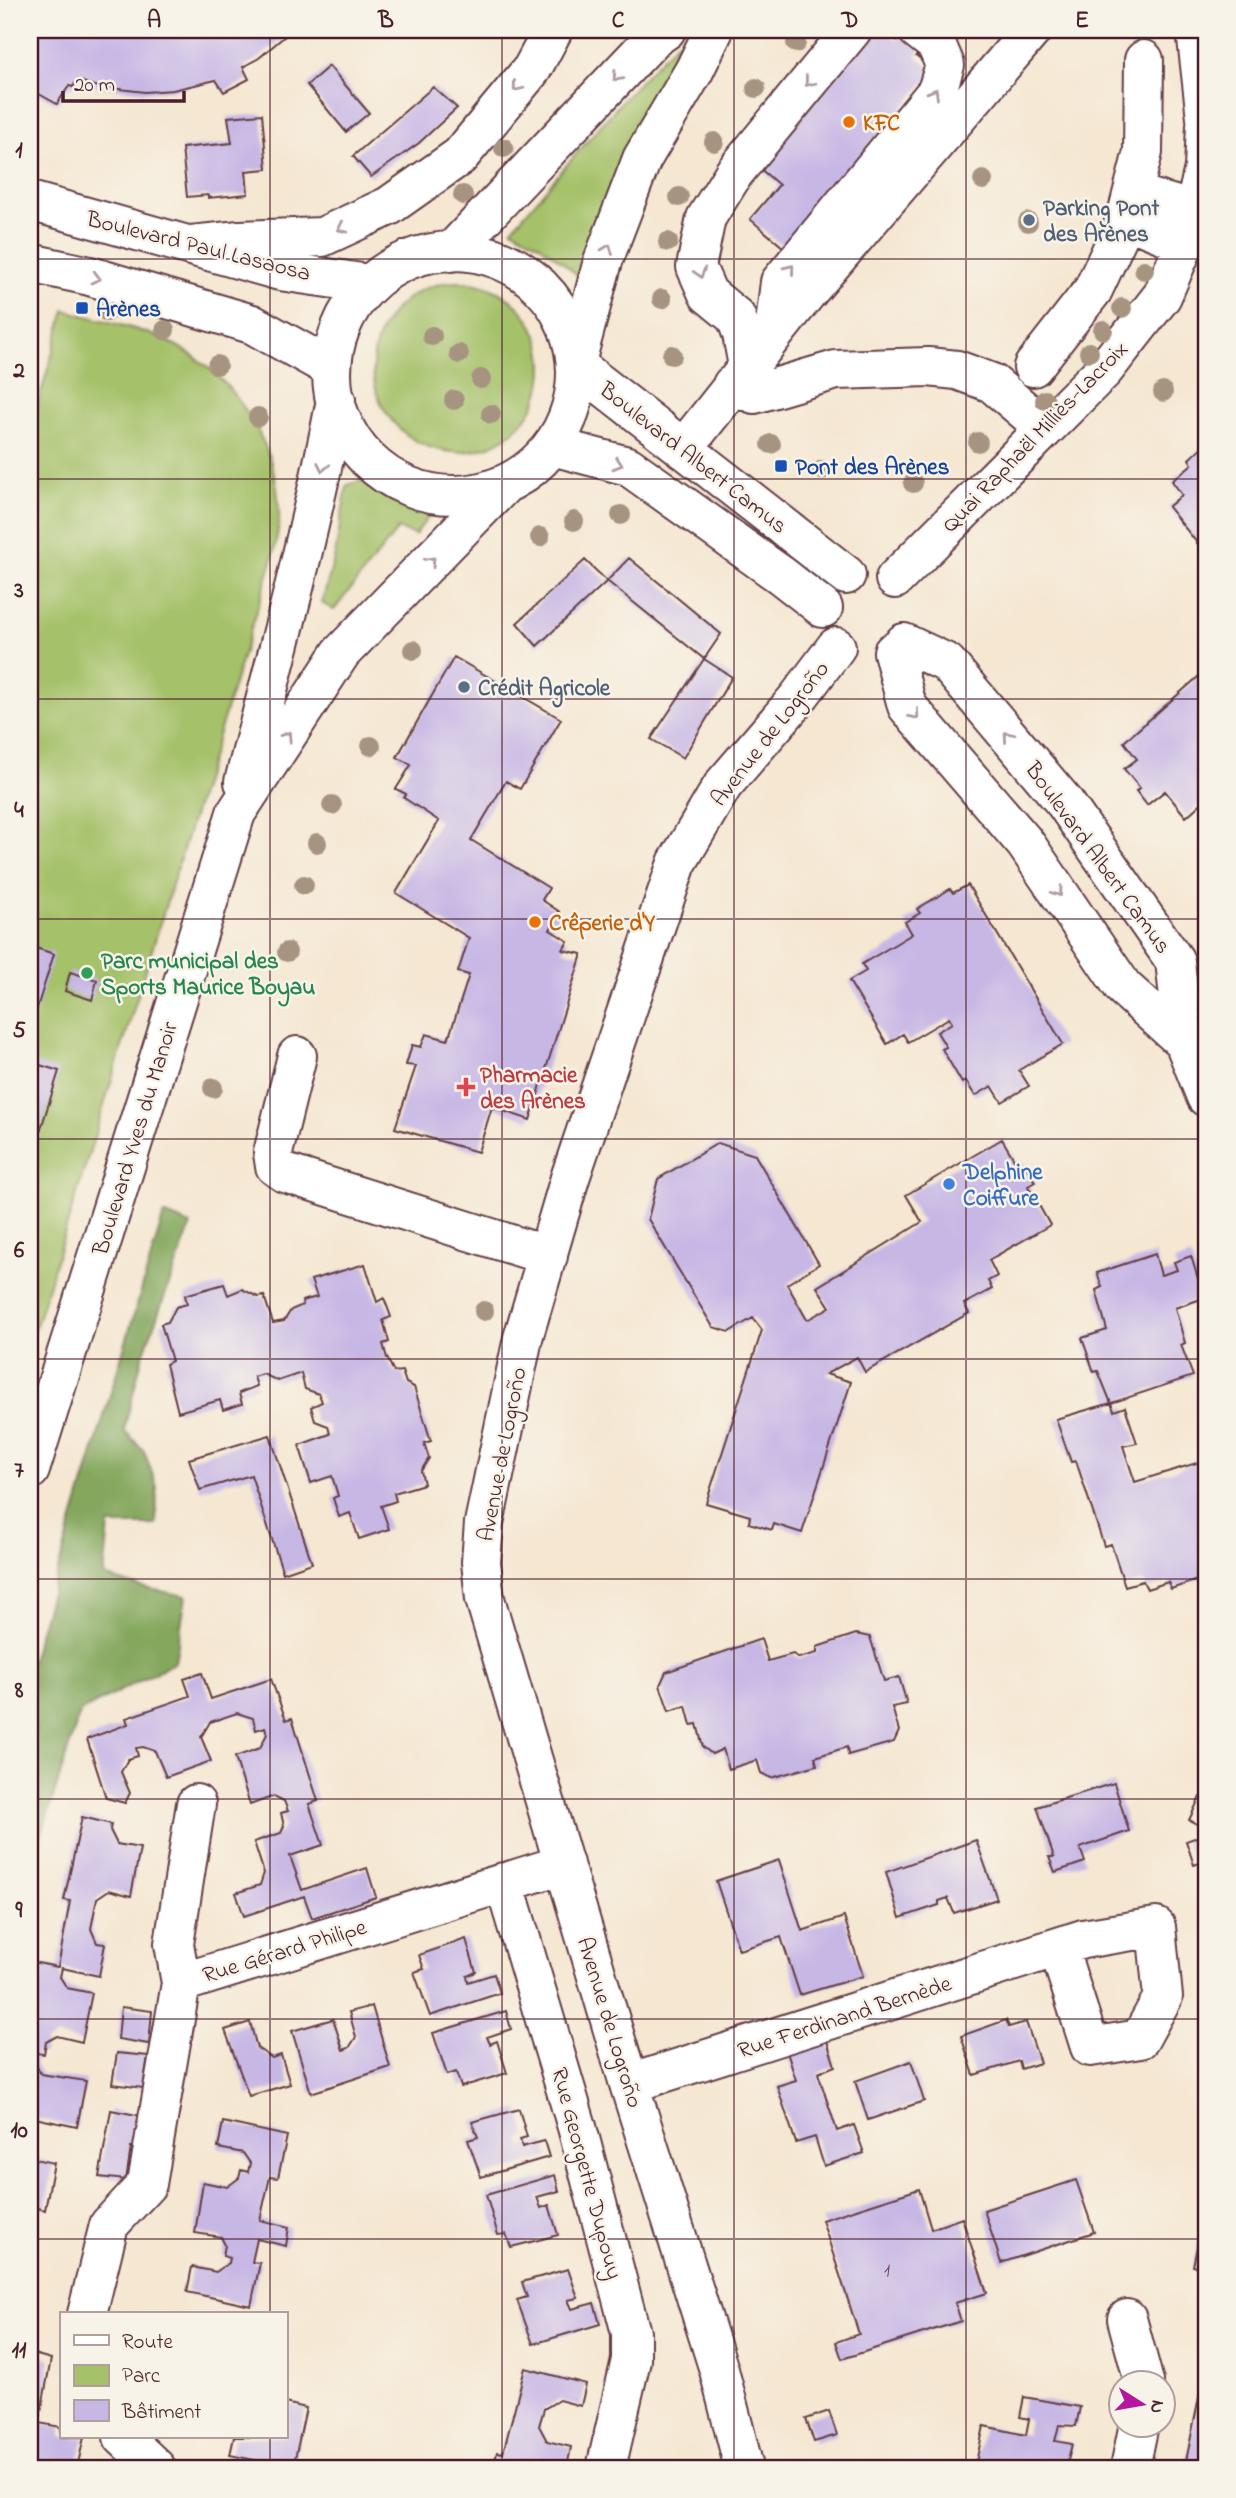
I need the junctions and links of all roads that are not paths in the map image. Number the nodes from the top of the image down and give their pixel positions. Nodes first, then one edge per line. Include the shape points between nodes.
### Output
1 (553, 30) edge
2 (666, 30) edge
3 (714, 30) edge
4 (852, 30) edge
5 (918, 30) edge
6 (1032, 30) edge
7 (1196, 30) edge
8 (1144, 60) dead end
9 (1206, 118) edge
10 (1206, 125) edge
11 (30, 201) edge
12 (1130, 206) junction
13 (1190, 227) junction
14 (191, 245) junction
15 (451, 252) junction
16 (30, 263) edge
17 (369, 284) junction
18 (775, 333) junction
19 (576, 365) junction
20 (1033, 367) dead end
21 (740, 375) junction
22 (333, 384) junction
23 (1045, 428) junction
24 (552, 446) junction
25 (683, 449) junction
26 (505, 484) junction
27 (846, 575) junction
28 (895, 579) junction
29 (823, 608) junction
30 (898, 647) junction
31 (836, 648) junction
32 (236, 813) junction
33 (1184, 1042) junction
34 (297, 1056) dead end
35 (1206, 1097) edge
36 (548, 1256) junction
37 (30, 1470) edge
38 (196, 1804) dead end
39 (564, 1864) junction
40 (504, 1882) junction
41 (1058, 1947) dead end
42 (181, 1983) junction
43 (629, 2084) junction
44 (87, 2312) edge
45 (1127, 2319) dead end
46 (1140, 2368) edge
47 (124, 2438) edge
48 (1136, 2438) edge
49 (156, 2468) edge
50 (606, 2468) edge
51 (744, 2468) edge
52 (1130, 2468) edge

1 -> 14 street via 532,69 460,156 389,206 322,237
2 -> 15 street
19 -> 3 street via 603,261 642,159
4 -> 21 street via 734,173 706,218 696,267 708,294 736,317 742,334
18 -> 5 street via 780,282 937,91 945,65 936,44
6 - 18 street
7 - 9 street
8 - 12 street via 1143,152
10 - 13 street, Quai Raphaël Milliès-Lacroix via 1203,168
11 - 14 street, Boulevard Paul Lasaosa
12 - 13 street
12 - 20 street via 1093,289
13 - 23 street, Quai Raphaël Milliès-Lacroix via 1162,296 1104,370
14 - 17 street, Boulevard Paul Lasaosa via 280,271
15 - 17 street via 425,254
15 - 19 street via 468,251 509,262 538,283 560,310 574,344
16 -> 22 street via 251,324
17 - 22 street via 341,326
18 - 21 street
19 - 24 street via 569,414
19 - 25 street, Boulevard Albert Camus
21 - 23 street via 754,394 836,370 957,370 992,383
21 - 25 street
22 - 26 street via 343,425 363,455 390,478 423,492 459,496
22 -> 32 street via 319,486
23 - 28 street, Quai Raphaël Milliès-Lacroix
24 - 26 street via 527,472
24 -> 29 street, Boulevard Albert Camus via 628,466
25 - 27 street, Boulevard Albert Camus
32 -> 26 street, Boulevard Yves du Manoir via 341,653
27 - 28 street via 871,570
27 - 29 street via 835,583
28 - 30 street via 908,595 913,616
29 - 31 street via 823,623
30 - 31 street via 879,659 864,660
30 -> 33 street, Boulevard Albert Camus via 907,706 1025,843 1123,987
33 -> 30 street, Boulevard Albert Camus via 1175,961 1065,803 947,663
31 - 36 street, Avenue de Logroño via 723,785 677,863 574,1165
32 - 37 street, Boulevard Yves du Manoir
33 - 35 street, Boulevard Albert Camus
34 - 36 street via 273,1153 275,1166 285,1173
36 - 39 street, Avenue de Logroño via 523,1338 484,1523 481,1562 485,1599
38 - 42 street via 174,1944
39 - 40 street, Rue Gérard Philipe
39 - 43 street, Avenue de Logroño
40 - 42 street, Rue Gérard Philipe
40 - 50 street, Rue Georgette Dupouy via 577,2127 631,2333 631,2360
41 - 43 street, Rue Ferdinand Bernède
42 - 44 street, Rue Gérard Philipe via 147,2184 108,2225
43 - 51 street, Avenue de Logroño via 719,2370
45 - 46 street
47 - 49 street
48 - 52 street

